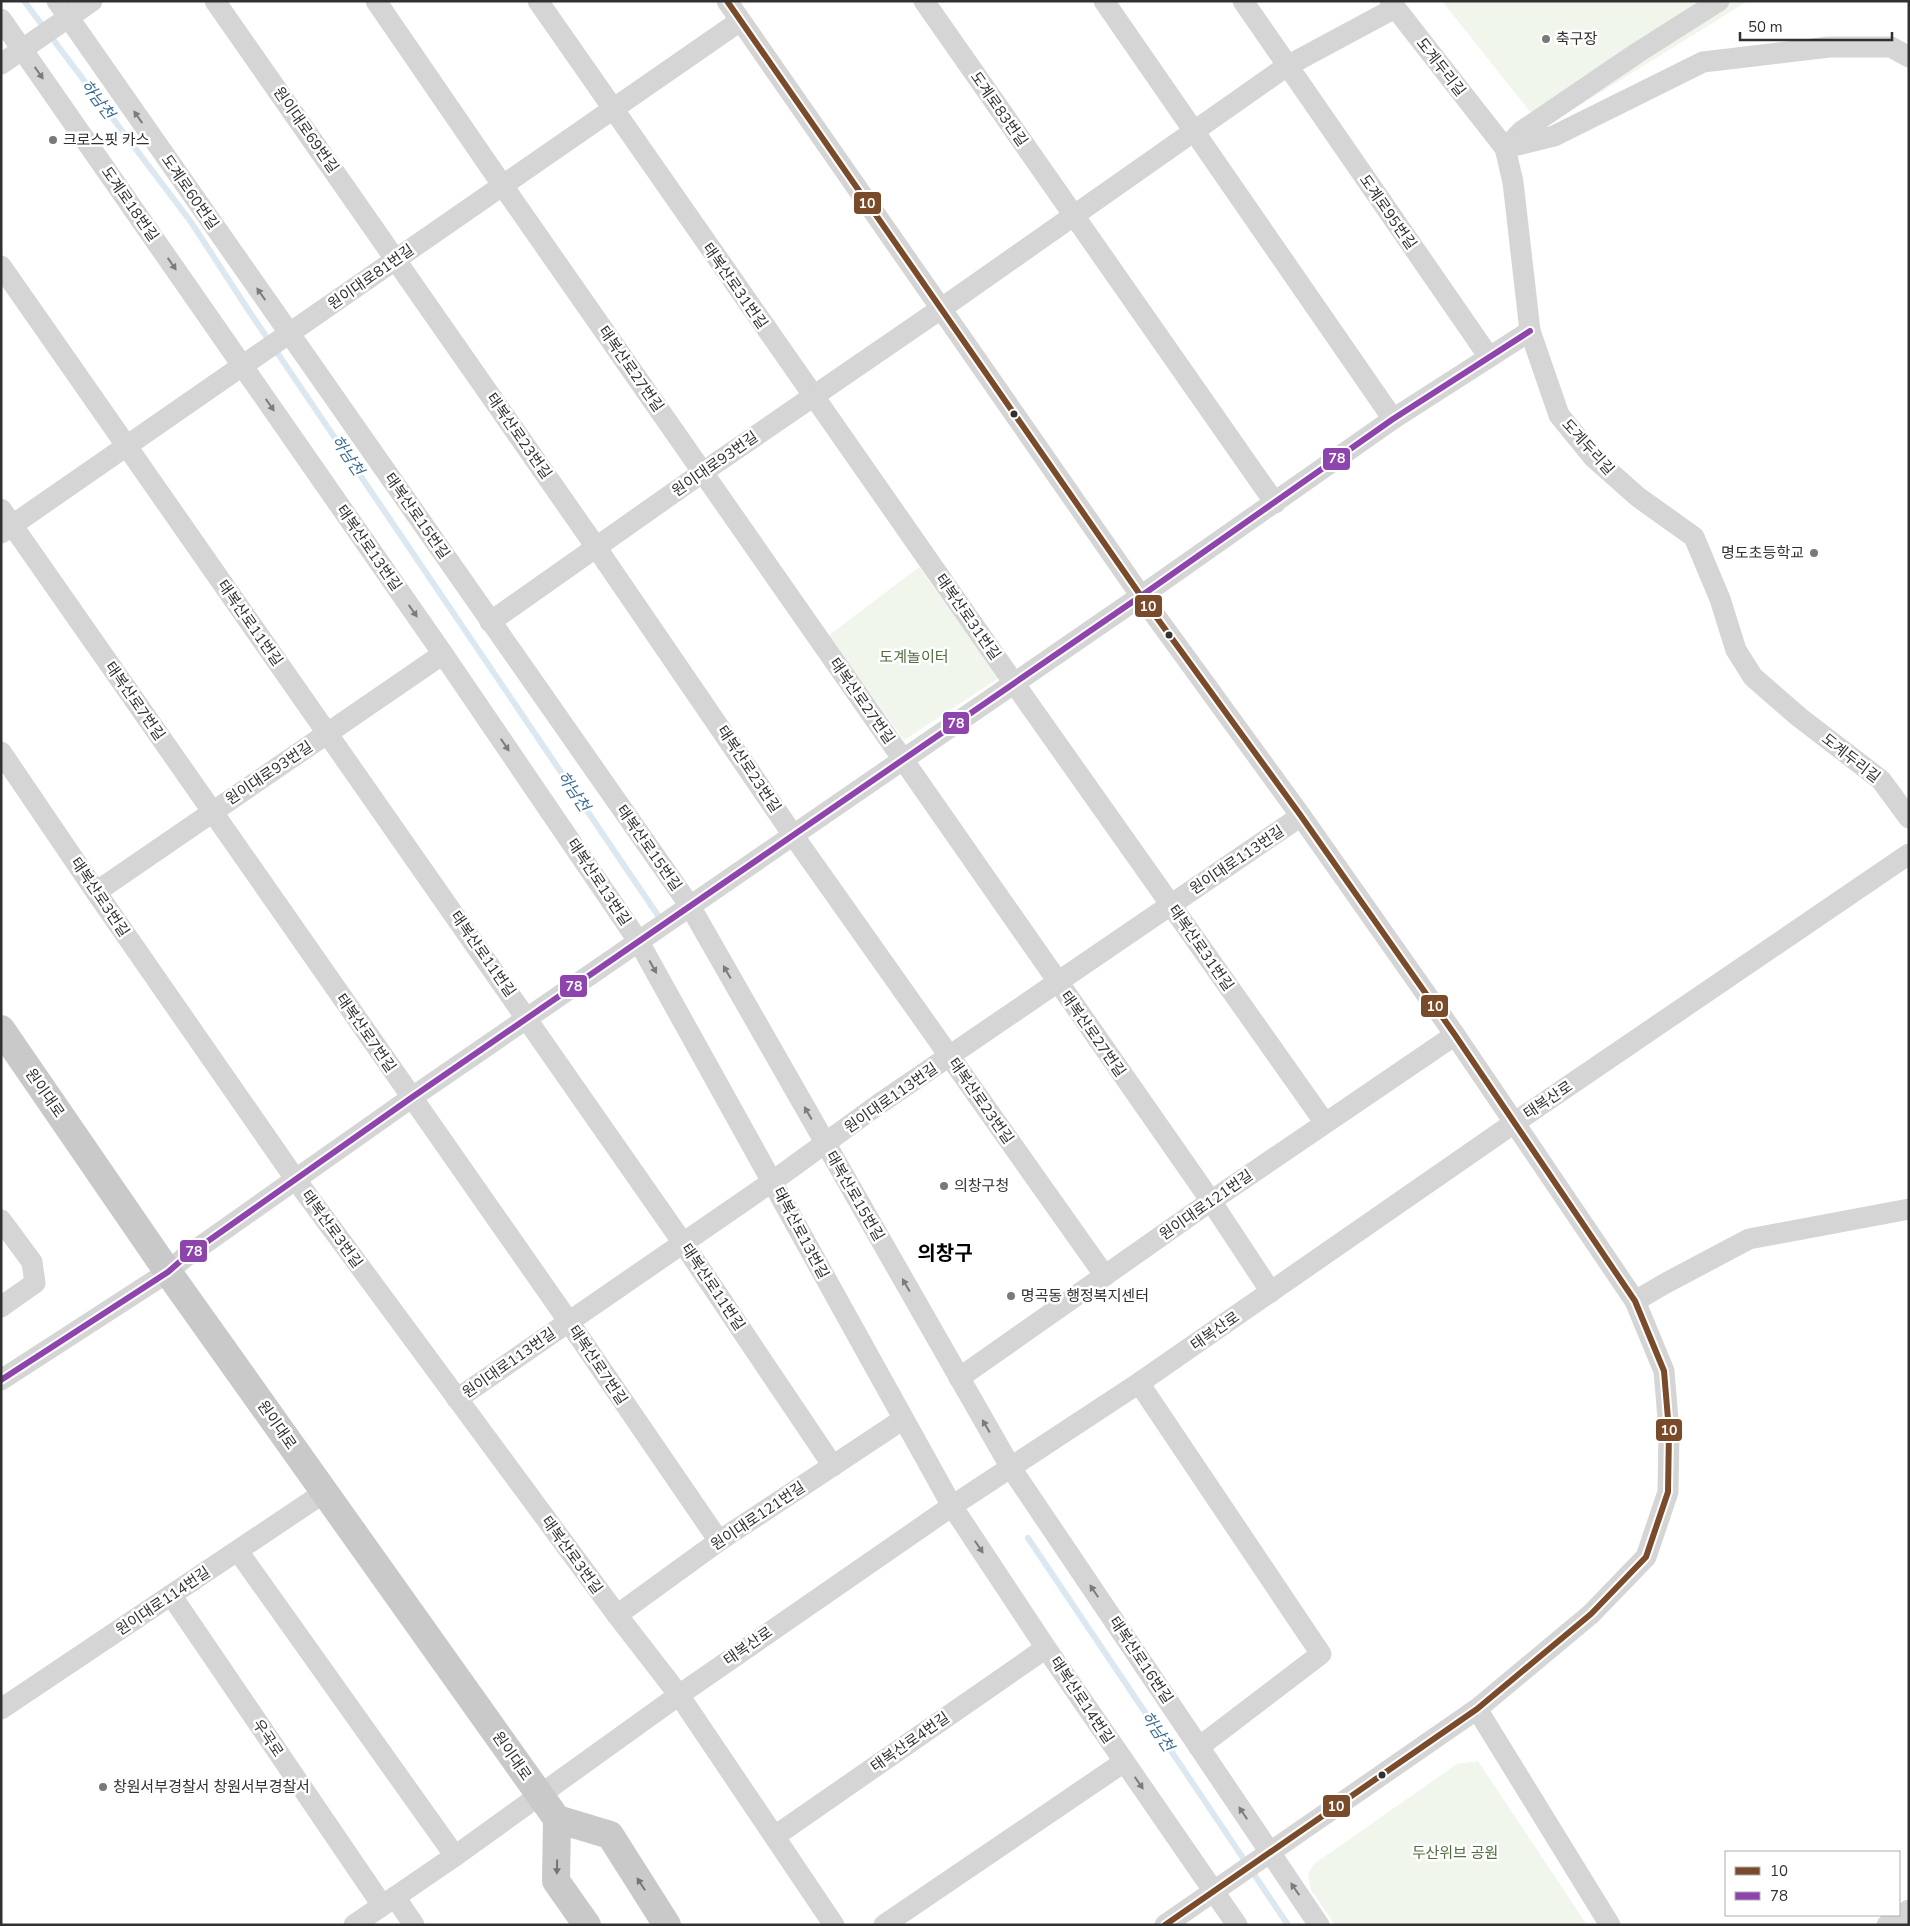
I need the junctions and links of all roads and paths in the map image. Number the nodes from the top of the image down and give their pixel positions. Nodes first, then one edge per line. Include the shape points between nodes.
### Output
1 (92, 1) edge
2 (215, 1) edge
3 (376, 1) edge
4 (538, 1) edge
5 (727, 1) edge
6 (924, 1) edge
7 (1104, 1) edge
8 (1243, 1) edge
9 (1719, 1) edge
10 (1392, 5) edge
11 (62, 14) edge
12 (1, 19) edge
13 (740, 21) junction
14 (27, 46) junction
15 (1909, 57) edge
16 (1, 64) edge
17 (1287, 66) junction
18 (612, 110) junction
19 (1194, 131) junction
20 (1505, 148) junction
21 (503, 186) junction
22 (1074, 216) junction
23 (396, 260) junction
24 (1, 266) edge
25 (942, 308) junction
26 (1530, 330) junction
27 (286, 336) junction
28 (1489, 357) junction
29 (249, 361) junction
30 (812, 396) junction
31 (1393, 419) junction
32 (127, 446) junction
33 (703, 472) junction
34 (1275, 503) junction
35 (5, 522) edge
36 (596, 547) junction
37 (1141, 596) junction
38 (490, 622) junction
39 (443, 654) junction
40 (1014, 683) junction
41 (328, 734) junction
42 (1, 752) edge
43 (903, 760) junction
44 (212, 812) junction
45 (1301, 816) junction
46 (1909, 818) edge
47 (794, 835) junction
48 (1909, 854) edge
49 (96, 892) junction
50 (1170, 905) junction
51 (690, 906) junction
52 (640, 942) junction
53 (1057, 982) junction
54 (528, 1019) junction
55 (1, 1029) edge
56 (1455, 1035) junction
57 (950, 1056) junction
58 (411, 1098) junction
59 (1325, 1123) junction
60 (1514, 1123) junction
61 (825, 1144) junction
62 (296, 1180) junction
63 (773, 1181) junction
64 (1211, 1201) junction
65 (1909, 1209) edge
66 (1, 1220) edge
67 (683, 1243) junction
68 (168, 1272) junction
69 (1105, 1276) junction
70 (1271, 1292) junction
71 (1635, 1302) junction
72 (1, 1306) edge
73 (569, 1322) junction
74 (959, 1378) junction
75 (1, 1380) edge
76 (1139, 1383) junction
77 (457, 1399) junction
78 (902, 1420) junction
79 (833, 1466) junction
80 (1008, 1470) junction
81 (324, 1492) junction
82 (956, 1504) junction
83 (719, 1541) junction
84 (238, 1551) junction
85 (171, 1595) junction
86 (617, 1615) junction
87 (1046, 1648) junction
88 (679, 1694) junction
89 (1, 1709) edge
90 (1477, 1709) junction
91 (1199, 1747) junction
92 (1124, 1762) junction
93 (539, 1794) junction
94 (557, 1819) junction
95 (775, 1836) junction
96 (455, 1856) junction
97 (1266, 1856) junction
98 (1218, 1889) junction
99 (388, 1901) junction
100 (1909, 1910) edge
101 (354, 1925) edge
102 (414, 1925) edge
103 (588, 1925) edge
104 (668, 1925) edge
105 (834, 1925) edge
106 (884, 1925) edge
107 (1165, 1925) edge
108 (1237, 1925) edge
109 (1319, 1925) edge
110 (1610, 1925) edge
111 (1887, 1925) edge

1 - 11 street
2 - 23 street, 원이대로69번길
3 - 21 street
4 - 18 street
5 - 13 street
6 - 22 street, 도계로83번길
7 - 19 street
8 - 17 street
9 - 20 street via 1522,131
10 - 17 street
10 - 20 street, 도계두리길
11 - 14 street
27 -> 11 street, 도계로60번길
12 - 14 street, 도계로18번길
13 - 18 street, 원이대로81번길
13 - 25 street
14 - 16 street
14 -> 29 street, 도계로18번길
15 - 20 street via 1891,47 1829,47 1702,62 1554,136
17 - 19 street
17 - 28 street, 도계로95번길
18 - 21 street, 원이대로81번길
18 - 30 street, 태복산로31번길
19 - 22 street
19 - 31 street
20 - 26 street, 도계두리길 via 1513,182
21 - 23 street, 원이대로81번길
21 - 33 street, 태복산로27번길
22 - 25 street
22 - 34 street
23 - 27 street, 원이대로81번길
23 - 36 street, 태복산로23번길
24 - 32 street
25 - 30 street, 원이대로93번길
25 - 37 street
26 - 28 street
26 - 46 street, 도계두리길 via 1559,415 1594,458 1638,497 1694,537 1720,599 1736,650 1753,677 1799,717 1882,780
27 - 29 street, 원이대로81번길
27 - 38 street, 태복산로15번길
28 - 31 street
29 - 32 street, 원이대로81번길
29 -> 39 street, 태복산로13번길
30 - 33 street, 원이대로93번길
30 - 40 street, 태복산로31번길
31 - 34 street
32 - 35 street, 원이대로81번길
32 - 41 street, 태복산로11번길
33 - 36 street, 원이대로93번길
33 - 43 street, 태복산로27번길
34 - 37 street
35 - 44 street, 태복산로7번길
36 - 38 street, 원이대로93번길
36 - 47 street, 태복산로23번길
37 - 40 street
37 - 45 street
38 - 51 street, 태복산로15번길
39 - 41 street, 원이대로93번길
39 -> 52 street, 태복산로13번길
40 - 43 street
40 - 50 street, 태복산로31번길
41 - 44 street, 원이대로93번길
41 - 54 street, 태복산로11번길
42 - 49 street, 태복산로3번길
43 - 47 street
43 - 53 street, 태복산로27번길
44 - 49 street, 원이대로93번길
44 - 58 street, 태복산로7번길
45 - 50 street, 원이대로113번길
45 - 56 street
47 - 51 street
47 - 57 street, 태복산로23번길
48 - 60 street, 태복산로
49 - 62 street, 태복산로3번길
50 - 53 street, 원이대로113번길
50 - 59 street, 태복산로31번길
51 - 52 street
61 -> 51 street, 태복산로15번길
52 - 54 street
52 -> 63 street, 태복산로13번길
53 - 57 street, 원이대로113번길
53 - 64 street, 태복산로27번길
54 - 58 street
54 - 67 street, 태복산로11번길
55 - 68 main road, 원이대로
56 - 59 street, 원이대로121번길
56 - 60 street
57 - 61 street, 원이대로113번길
57 - 69 street, 태복산로23번길
58 - 62 street
58 - 73 street, 태복산로7번길
59 - 64 street, 원이대로121번길
60 - 70 street, 태복산로
60 - 71 street
61 - 63 street, 원이대로113번길
74 -> 61 street, 태복산로15번길
62 - 68 street
62 - 77 street, 태복산로3번길
63 - 67 street, 원이대로113번길
63 - 78 street, 태복산로13번길
64 - 69 street, 원이대로121번길
64 - 70 street, 태복산로27번길
65 - 71 street via 1749,1238
66 - 72 street via 32,1262 35,1283
67 - 73 street, 원이대로113번길
67 - 79 street, 태복산로11번길
68 - 75 street
68 - 81 main road, 원이대로
69 - 74 street, 원이대로121번길
70 - 76 street, 태복산로
71 - 90 street via 1664,1371 1669,1431 1668,1492 1646,1557 1591,1614
73 - 77 street, 원이대로113번길
73 - 83 street, 태복산로7번길
80 -> 74 street, 태복산로15번길
76 - 80 street, 태복산로
76 - 91 street via 1321,1654
77 - 86 street, 태복산로3번길
78 - 79 street, 원이대로121번길
78 - 82 street, 태복산로13번길
79 - 83 street, 원이대로121번길
80 - 82 street, 태복산로
91 -> 80 street, 태복산로16번길
81 - 84 street, 원이대로114번길
81 - 93 main road, 원이대로
82 -> 87 street, 태복산로14번길
82 - 88 street, 태복산로
83 - 86 street, 원이대로121번길
84 - 85 street, 원이대로114번길
84 - 96 street
85 - 89 street, 원이대로114번길
85 - 99 street, 우곡로
86 - 88 street, 태복산로3번길
87 - 92 street, 태복산로14번길
87 - 95 street, 태복산로4번길
88 - 93 street, 태복산로
88 - 95 street
90 - 97 street
90 - 110 street
97 -> 91 street, 태복산로16번길
92 -> 98 street, 태복산로14번길
92 - 106 street
93 - 94 main road, 원이대로
93 - 96 street
94 -> 103 main road via 556,1881
104 -> 94 main road via 610,1835
95 - 105 street
96 - 99 street
97 - 98 street
109 -> 97 street, 태복산로16번길
98 - 107 street
98 - 108 street, 태복산로14번길
99 - 101 street
99 - 102 street, 우곡로
100 - 111 street

